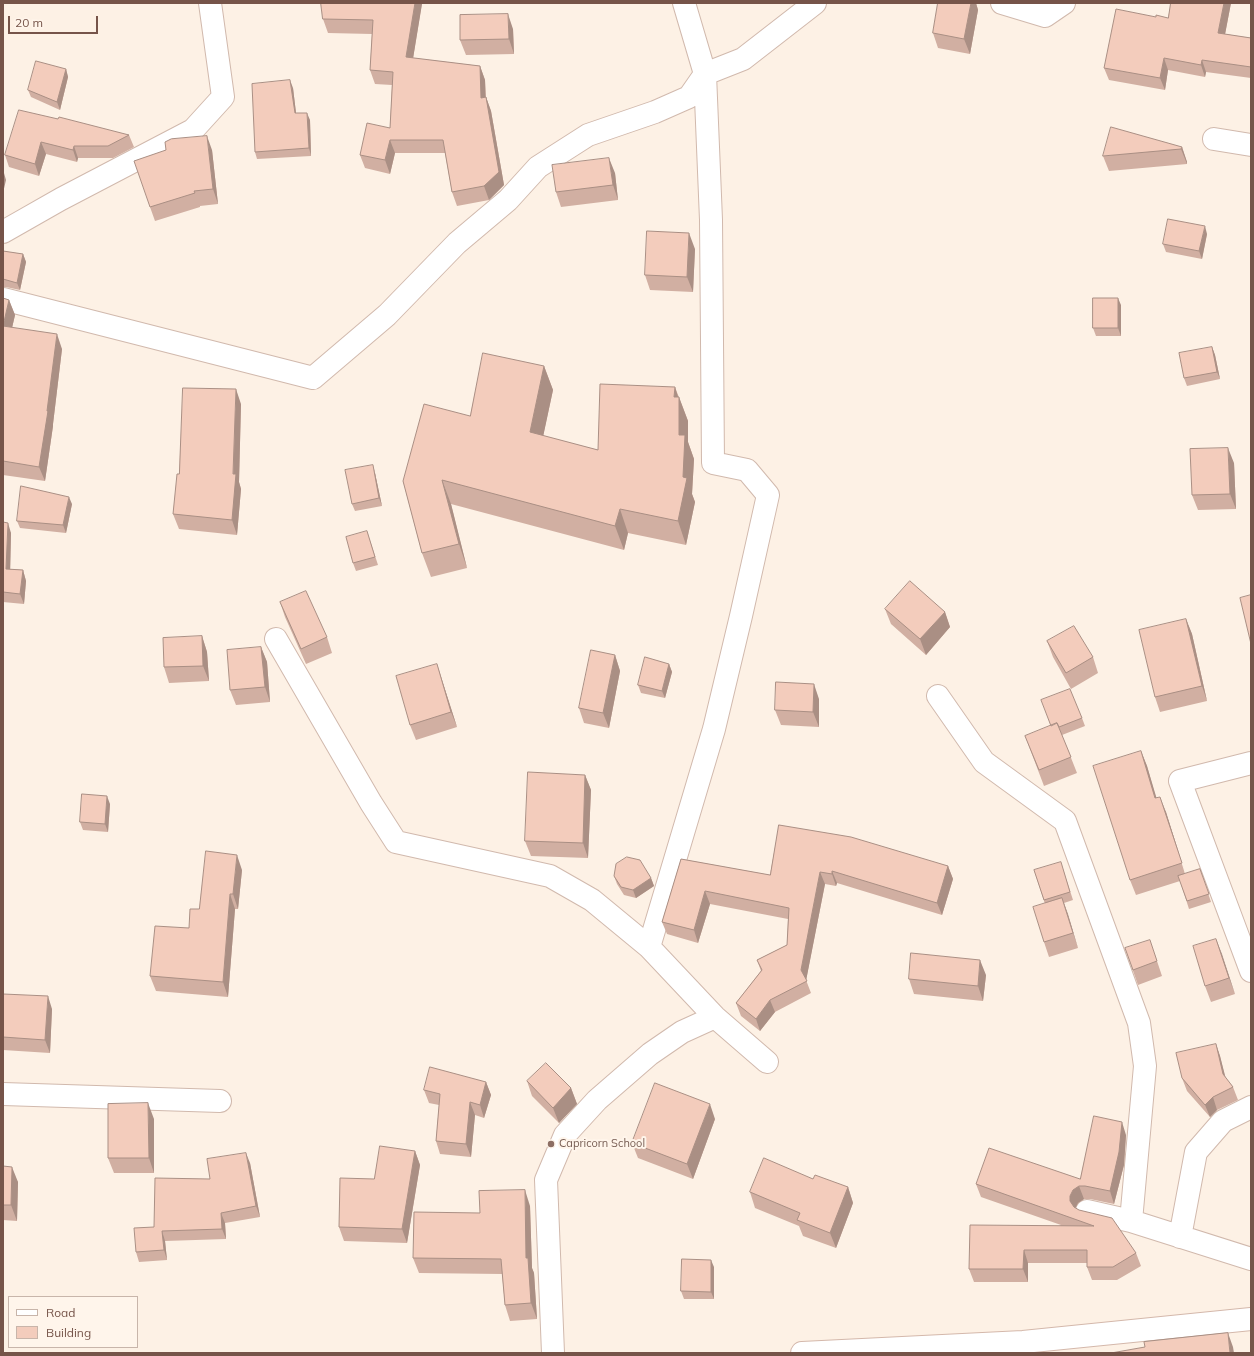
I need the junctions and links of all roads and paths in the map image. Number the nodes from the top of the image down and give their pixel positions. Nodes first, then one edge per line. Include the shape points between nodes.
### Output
1 (210, 3) edge
2 (684, 3) edge
3 (815, 3) edge
4 (1002, 3) edge
5 (1064, 3) edge
6 (706, 74) junction
7 (1214, 139) dead end
8 (1251, 145) edge
9 (3, 232) edge
10 (3, 298) edge
11 (276, 639) dead end
12 (938, 696) dead end
13 (1251, 763) edge
14 (649, 947) junction
15 (1251, 971) edge
16 (715, 1016) junction
17 (767, 1062) dead end
18 (3, 1094) edge
19 (220, 1101) dead end
20 (1251, 1106) edge
21 (1087, 1211) edge
22 (1132, 1221) junction
23 (1180, 1236) junction
24 (1251, 1259) edge
25 (1251, 1319) edge
26 (553, 1353) edge
27 (802, 1353) edge

1 - 9 street via 223,97 194,130
2 - 6 street
3 - 6 street via 743,59
4 - 5 street via 1045,16
6 - 10 street via 689,97 655,112 588,135 538,167 508,200 457,243 387,315 313,378
6 - 14 street via 713,463 747,470 768,495 714,729
7 - 8 street
11 - 14 street via 396,842 550,876 592,900
12 - 22 street via 984,762 1065,821 1139,1024 1145,1066
13 - 15 street via 1180,781
14 - 16 street
16 - 17 street
16 - 26 street via 682,1032 650,1054 598,1100 565,1136 546,1180
18 - 19 street
20 - 23 street via 1223,1121 1196,1152
21 - 22 street
22 - 23 street
23 - 24 street
25 - 27 street via 1023,1342

